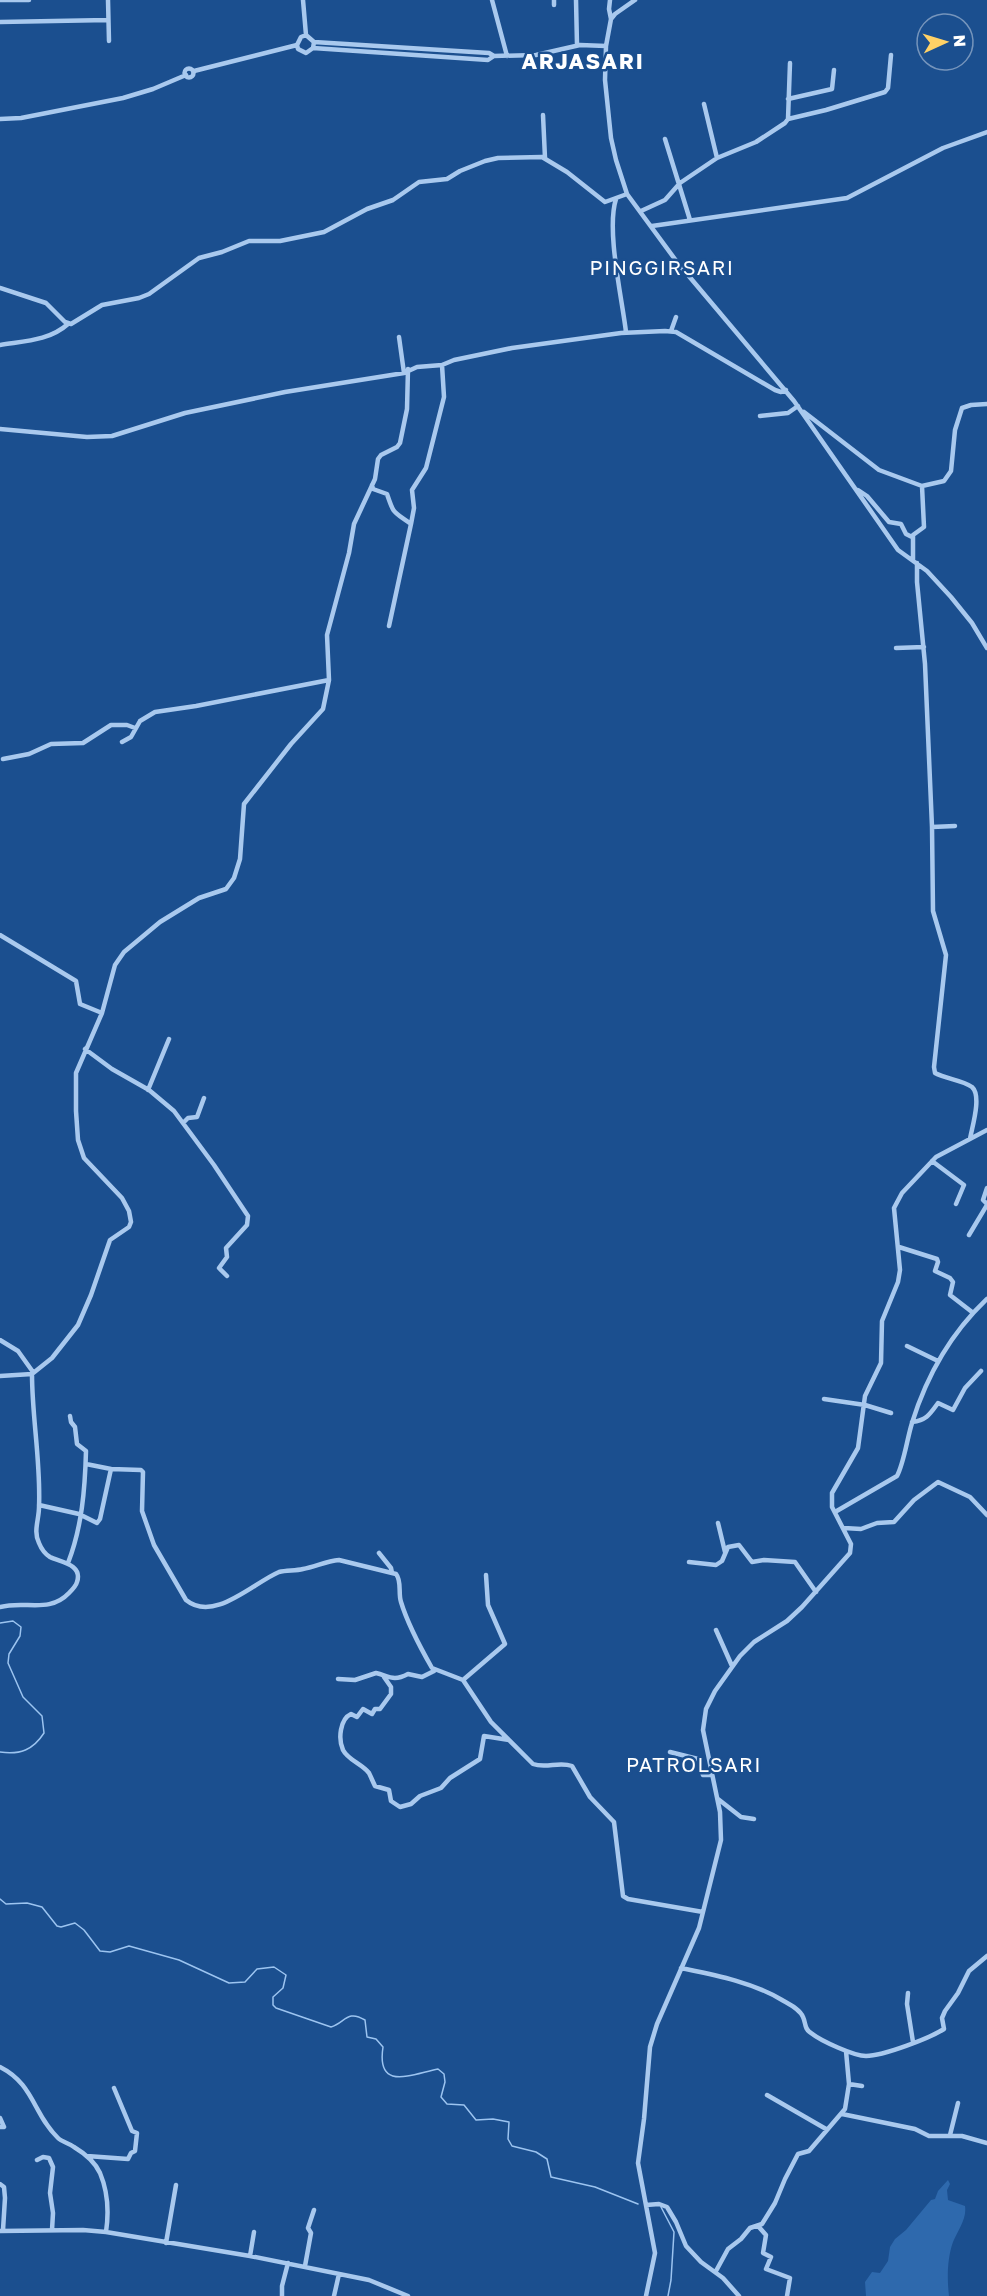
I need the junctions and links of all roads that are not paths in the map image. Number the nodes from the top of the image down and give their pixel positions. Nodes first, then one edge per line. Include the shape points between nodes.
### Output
1 (0, 0) edge
2 (29, 0) edge
3 (108, 0) edge
4 (303, 0) edge
5 (492, 0) edge
6 (576, 0) edge
7 (610, 0) edge
8 (635, 0) edge
9 (611, 19) junction
10 (108, 20) junction
11 (0, 22) edge
12 (306, 35) junction
13 (109, 41) dead end
14 (314, 42) junction
15 (297, 45) junction
16 (362, 45) junction
17 (577, 45) junction
18 (606, 46) junction
19 (313, 48) junction
20 (362, 51) junction
21 (891, 55) dead end
22 (494, 56) junction
23 (507, 56) junction
24 (790, 63) dead end
25 (834, 70) dead end
26 (788, 99) junction
27 (704, 104) dead end
28 (543, 115) dead end
29 (0, 119) edge
30 (788, 119) junction
31 (987, 132) edge
32 (665, 139) dead end
33 (545, 158) junction
34 (717, 158) junction
35 (678, 185) junction
36 (627, 194) junction
37 (616, 199) junction
38 (641, 211) junction
39 (690, 220) junction
40 (651, 226) junction
41 (0, 288) edge
42 (676, 317) dead end
43 (68, 324) junction
44 (671, 331) junction
45 (626, 332) junction
46 (399, 337) dead end
47 (0, 345) edge
48 (442, 365) junction
49 (406, 371) junction
50 (786, 390) junction
51 (987, 404) edge
52 (799, 407) junction
53 (760, 417) dead end
54 (0, 429) edge
55 (372, 485) junction
56 (922, 486) junction
57 (855, 488) junction
58 (411, 524) junction
59 (912, 537) junction
60 (915, 561) junction
61 (389, 626) dead end
62 (924, 647) junction
63 (987, 647) edge
64 (896, 648) dead end
65 (329, 680) junction
66 (135, 728) junction
67 (122, 742) dead end
68 (3, 759) dead end
69 (955, 826) dead end
70 (932, 827) junction
71 (0, 935) edge
72 (102, 1013) junction
73 (169, 1039) dead end
74 (85, 1049) junction
75 (148, 1090) junction
76 (204, 1098) dead end
77 (183, 1122) junction
78 (987, 1130) edge
79 (970, 1139) junction
80 (932, 1161) junction
81 (987, 1191) edge
82 (956, 1204) dead end
83 (987, 1204) edge
84 (969, 1235) dead end
85 (899, 1247) junction
86 (227, 1276) dead end
87 (987, 1299) edge
88 (972, 1312) junction
89 (0, 1340) edge
90 (907, 1346) dead end
91 (938, 1361) junction
92 (981, 1371) dead end
93 (32, 1373) junction
94 (0, 1376) edge
95 (824, 1399) dead end
96 (865, 1405) junction
97 (891, 1413) dead end
98 (70, 1416) dead end
99 (912, 1422) junction
100 (86, 1464) junction
101 (111, 1469) junction
102 (39, 1505) junction
103 (834, 1512) junction
104 (79, 1514) junction
105 (987, 1515) edge
106 (718, 1523) dead end
107 (843, 1528) junction
108 (724, 1552) junction
109 (379, 1553) dead end
110 (689, 1562) dead end
111 (68, 1563) junction
112 (392, 1573) junction
113 (486, 1575) dead end
114 (816, 1592) junction
115 (0, 1606) edge
116 (716, 1630) dead end
117 (732, 1666) junction
118 (434, 1671) junction
119 (384, 1677) junction
120 (338, 1679) dead end
121 (463, 1680) junction
122 (509, 1740) junction
123 (670, 1752) dead end
124 (712, 1775) junction
125 (718, 1799) junction
126 (754, 1819) dead end
127 (703, 1912) junction
128 (987, 1956) edge
129 (681, 1968) junction
130 (908, 1994) dead end
131 (913, 2042) junction
132 (846, 2051) junction
133 (0, 2067) edge
134 (849, 2084) junction
135 (862, 2086) dead end
136 (114, 2088) dead end
137 (767, 2096) dead end
138 (958, 2103) dead end
139 (842, 2114) junction
140 (0, 2118) edge
141 (13, 2126) dead end
142 (2, 2127) edge
143 (826, 2129) junction
144 (950, 2135) junction
145 (987, 2143) edge
146 (87, 2156) junction
147 (37, 2160) dead end
148 (0, 2184) edge
149 (176, 2185) dead end
150 (646, 2207) junction
151 (314, 2210) dead end
152 (758, 2226) junction
153 (2, 2230) edge
154 (52, 2230) junction
155 (106, 2232) junction
156 (254, 2232) dead end
157 (166, 2243) junction
158 (250, 2256) junction
159 (288, 2263) junction
160 (305, 2266) junction
161 (716, 2271) junction
162 (339, 2274) junction
163 (282, 2296) edge
164 (334, 2296) edge
165 (408, 2296) edge
166 (646, 2296) edge
167 (739, 2296) edge
168 (787, 2296) edge

1 - 2 street
3 - 10 street
4 - 12 street
5 - 23 street
6 - 17 street
7 - 9 street
8 - 9 street
9 - 18 street
10 - 11 street
10 - 13 street
12 - 14 street
12 - 15 street
14 - 16 street
14 - 19 street
15 - 19 street via 306,53
15 - 29 street via 194,71 192,77 186,75 123,98
16 - 20 street
16 - 22 street
17 - 18 street
17 - 23 street via 536,55
18 - 36 street via 610,130
19 - 20 street
20 - 22 street via 488,60
21 - 30 street via 885,92
22 - 23 street
24 - 26 street
25 - 26 street via 832,89
26 - 30 street
27 - 34 street
28 - 33 street
30 - 34 street via 756,142
31 - 39 street via 943,148 847,198
32 - 35 street
33 - 37 street via 605,202
33 - 43 street via 524,156 485,161 447,179 419,182 393,200 324,232 280,241 242,243 199,258 149,294 102,305
34 - 35 street
35 - 38 street via 665,200
35 - 39 street
36 - 37 street
36 - 38 street
37 - 45 street via 614,244
38 - 40 street
39 - 40 street
40 - 50 street
41 - 43 street via 46,303
42 - 44 street
43 - 47 street via 46,338
44 - 45 street
44 - 50 street via 775,390
45 - 48 street via 512,348
46 - 49 street
48 - 49 street
48 - 58 street via 444,397 426,468 412,490
49 - 54 street via 185,413 112,436
49 - 55 street via 407,409 400,442 378,459
50 - 52 street
51 - 56 street via 962,408 955,430 951,471 944,481
52 - 53 street via 788,413
52 - 56 street via 879,470
52 - 57 street
55 - 58 street via 387,494 393,512
55 - 65 street via 354,524 327,635
56 - 59 street via 924,528
57 - 59 street via 889,522 901,524
57 - 60 street via 898,550
58 - 61 street
59 - 60 street
60 - 62 street
60 - 63 street via 951,597
62 - 64 street
62 - 70 street
65 - 66 street via 155,712 146,715
65 - 72 street via 323,709 244,804 240,859 234,878 226,889 199,898 124,952 116,965
66 - 67 street via 131,737
66 - 68 street via 111,725 83,743 51,744
69 - 70 street
70 - 79 street via 933,911 946,955 934,1067 935,1073 970,1086 975,1092
71 - 72 street via 76,981 80,1004
72 - 74 street
73 - 75 street
74 - 75 street
74 - 93 street via 76,1076 80,1148 84,1158 122,1198 131,1222 110,1240 78,1325 52,1358
75 - 77 street
76 - 77 street via 197,1117
77 - 86 street via 248,1216 247,1226 226,1248 227,1257 219,1269
78 - 79 street
79 - 80 street
80 - 82 street via 964,1185
80 - 85 street via 902,1193 894,1208
81 - 83 street via 983,1200
83 - 84 street
85 - 88 street via 937,1259 935,1271 953,1282 950,1295
85 - 96 street via 898,1282 880,1328 881,1363 867,1390
87 - 88 street
88 - 91 street
89 - 93 street via 18,1351
90 - 91 street
91 - 99 street
92 - 99 street via 952,1411 938,1403 924,1420
93 - 94 street
93 - 102 street
95 - 96 street
96 - 97 street
96 - 103 street via 860,1444 832,1493
98 - 100 street via 77,1444 86,1449
99 - 103 street via 897,1476
100 - 101 street
100 - 104 street via 86,1492
101 - 104 street via 100,1521
101 - 112 street via 142,1470 142,1511 154,1545 192,1605 217,1607 278,1573 331,1561
102 - 104 street
102 - 111 street via 36,1533 40,1547 50,1557
103 - 107 street
104 - 111 street via 76,1542
105 - 107 street via 970,1497 938,1482 894,1522 861,1529
106 - 108 street
107 - 114 street via 851,1544 850,1553
108 - 110 street via 722,1561 716,1565
108 - 114 street via 739,1545 752,1562 793,1561
109 - 112 street
111 - 115 street via 78,1574 77,1583 57,1603 42,1607
112 - 118 street via 399,1576 404,1610
113 - 121 street via 488,1605 505,1644
114 - 117 street via 787,1621 747,1648
116 - 117 street
117 - 124 street via 704,1715
118 - 119 street via 422,1677
118 - 121 street
119 - 120 street via 376,1673 355,1680
119 - 122 street via 391,1690 389,1698 372,1714 363,1709 357,1717 346,1716 341,1742 375,1786 389,1790 391,1801 400,1807 441,1788 480,1759 483,1736
121 - 122 street
122 - 127 street via 535,1765 572,1766 590,1797 613,1821 623,1896
123 - 124 street via 696,1757 703,1775
124 - 125 street
125 - 126 street via 741,1817
125 - 127 street via 720,1850
127 - 129 street
128 - 131 street via 969,1971 945,2011 944,2029
129 - 132 street via 768,1993 798,2010 811,2034
129 - 150 street via 650,2048 638,2163
130 - 131 street
131 - 132 street via 870,2056
132 - 134 street
133 - 146 street via 23,2084 58,2138
134 - 135 street
134 - 139 street
136 - 146 street via 132,2131 137,2133 135,2151 128,2159
137 - 143 street
138 - 144 street
139 - 143 street
139 - 144 street via 915,2129 929,2136
140 - 142 street
141 - 142 street
143 - 152 street via 809,2151 798,2154 775,2203
144 - 145 street
146 - 155 street via 104,2185 108,2207
147 - 154 street via 49,2158 52,2167
148 - 153 street via 5,2198
149 - 157 street
150 - 161 street via 667,2207 686,2246
150 - 166 street via 655,2253
151 - 160 street via 308,2228 311,2233
152 - 161 street via 750,2228 728,2249
152 - 168 street via 766,2235 764,2254 771,2257 766,2268 790,2278
153 - 154 street
154 - 155 street
155 - 157 street
156 - 158 street
157 - 158 street
158 - 159 street
159 - 160 street
159 - 163 street
160 - 162 street
161 - 167 street
162 - 164 street
162 - 165 street via 378,2282

